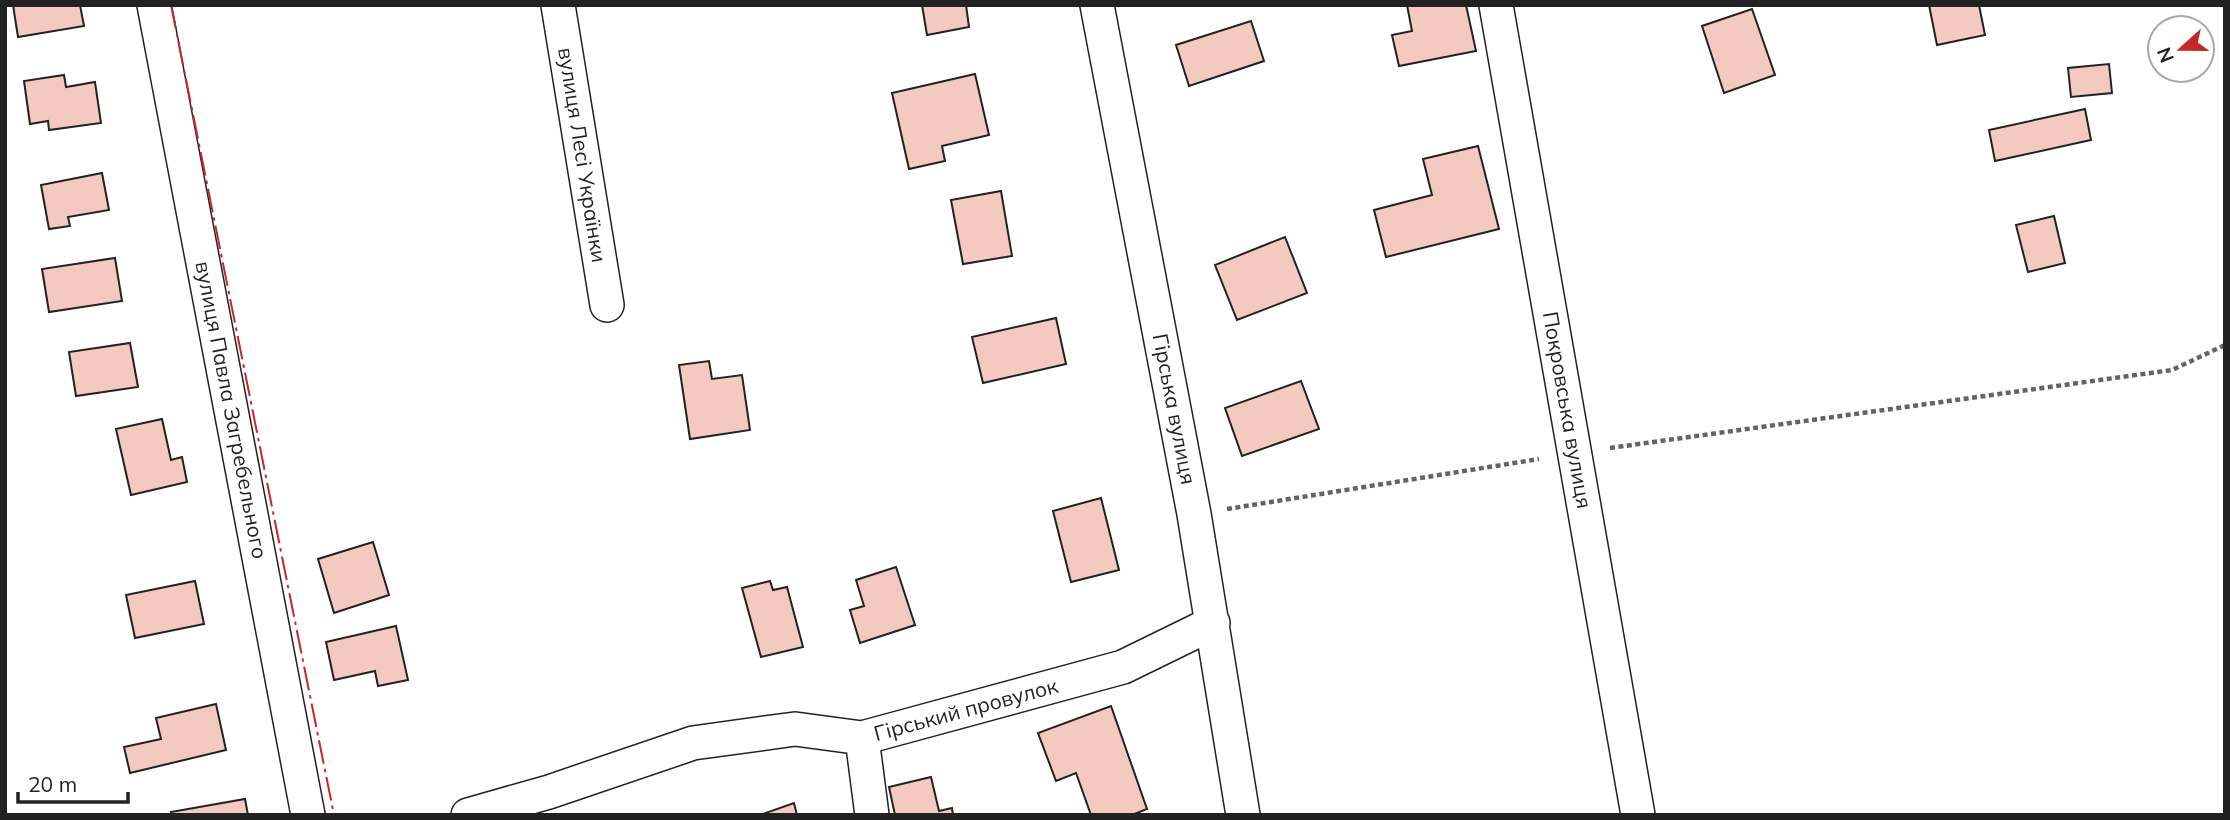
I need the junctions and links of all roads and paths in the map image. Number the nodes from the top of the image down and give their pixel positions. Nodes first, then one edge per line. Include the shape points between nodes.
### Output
1 (154, 5) edge
2 (558, 5) edge
3 (1097, 5) edge
4 (1496, 5) edge
5 (607, 304) dead end
6 (2225, 345) edge
7 (1574, 454) junction
8 (1194, 514) junction
9 (1213, 623) junction
10 (862, 738) junction
11 (308, 815) edge
12 (468, 815) edge
13 (872, 815) edge
14 (1242, 815) edge
15 (1638, 815) edge

1 - 11 street, вулиця Павла Загребельного
2 - 5 street, вулиця Лесі Українки
3 - 8 street, Гірська вулиця
4 - 7 street, Покровська вулиця
6 - 7 path via 2172,370
7 - 8 path
7 - 15 street, Покровська вулиця
8 - 9 street, Гірська вулиця
9 - 10 street, Гірський провулок via 1122,667
9 - 14 street, Гірська вулиця
10 - 12 street, Гірський провулок via 795,729 693,743
10 - 13 street

